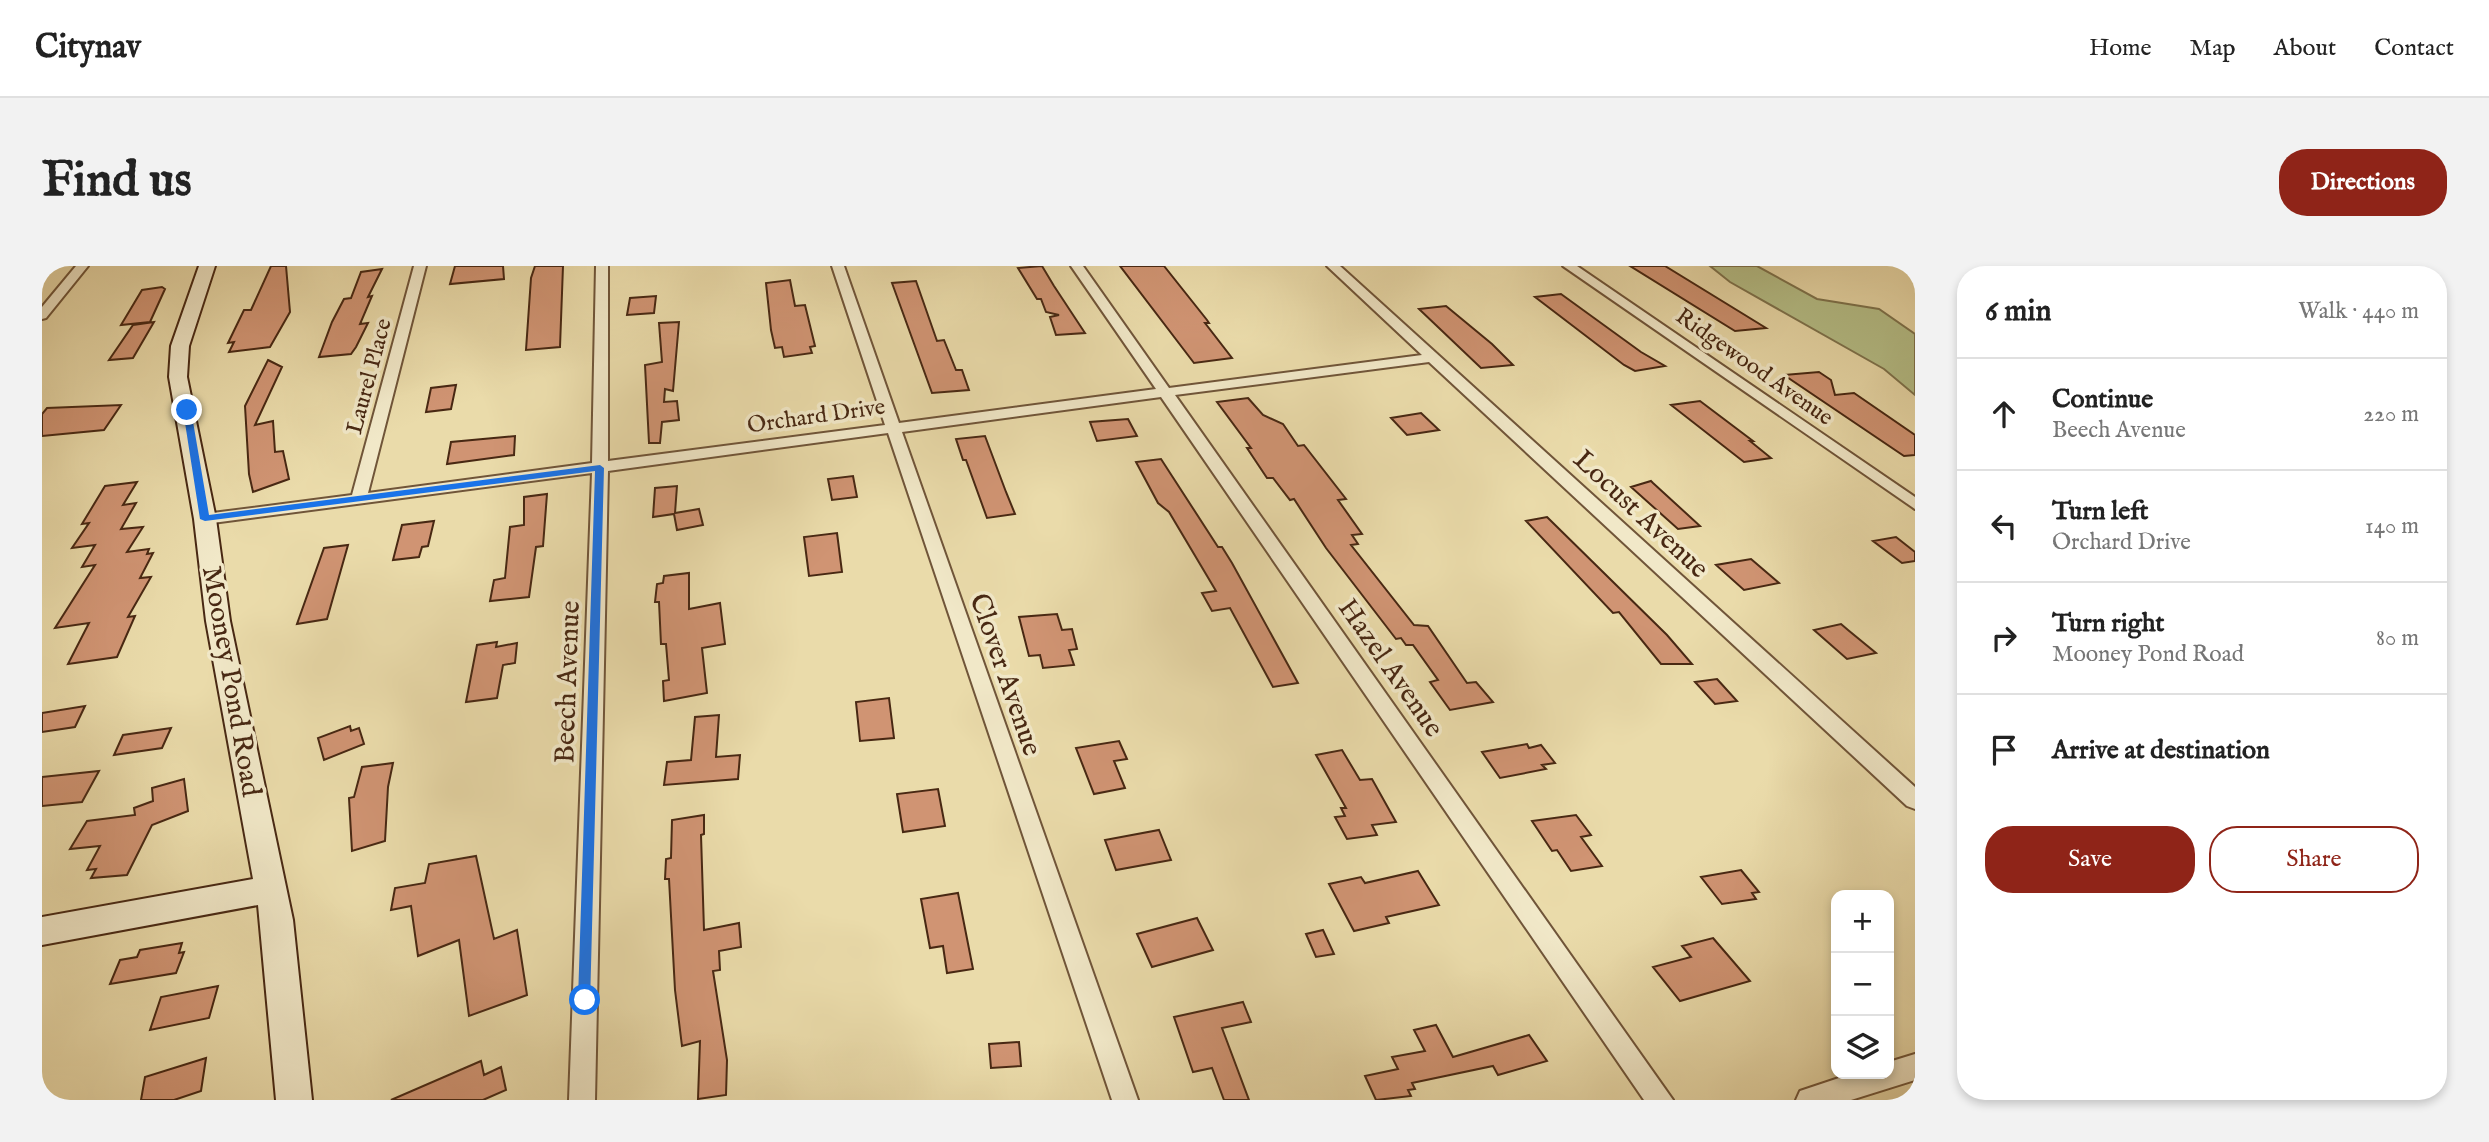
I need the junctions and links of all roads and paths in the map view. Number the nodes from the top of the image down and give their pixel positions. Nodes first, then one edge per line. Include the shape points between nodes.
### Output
1 (82, 266) edge
2 (207, 266) edge
3 (420, 266) edge
4 (602, 266) edge
5 (838, 266) edge
6 (1077, 266) edge
7 (1333, 266) edge
8 (1569, 266) edge
9 (1910, 266) edge
10 (1915, 272) edge
11 (42, 315) edge
12 (1434, 357) junction
13 (1167, 394) junction
14 (892, 427) junction
15 (600, 468) junction
16 (359, 498) junction
17 (1915, 504) edge
18 (205, 519) junction
19 (1915, 800) edge
20 (271, 888) junction
21 (42, 931) edge
22 (1915, 1067) edge
23 (294, 1100) edge
24 (582, 1100) edge
25 (1125, 1100) edge
26 (1660, 1100) edge
27 (1808, 1100) edge

1 - 11 street
2 - 18 street, Mooney Pond Road via 177,361
3 - 16 street, Laurel Place
4 - 15 street, Beech Avenue
5 - 14 street, Clover Avenue
6 - 13 street, Hazel Avenue
7 - 12 street, Locust Avenue
8 - 17 street, Ridgewood Avenue
9 - 10 street
12 - 13 street, Orchard Drive
12 - 19 street, Locust Avenue
13 - 14 street, Orchard Drive
13 - 26 street, Hazel Avenue
14 - 15 street, Orchard Drive
14 - 25 street, Clover Avenue
15 - 16 street, Orchard Drive
15 - 24 street, Beech Avenue
16 - 18 street, Orchard Drive
18 - 20 street, Mooney Pond Road via 218,621
20 - 21 street
20 - 23 street, Mooney Pond Road
22 - 27 street

